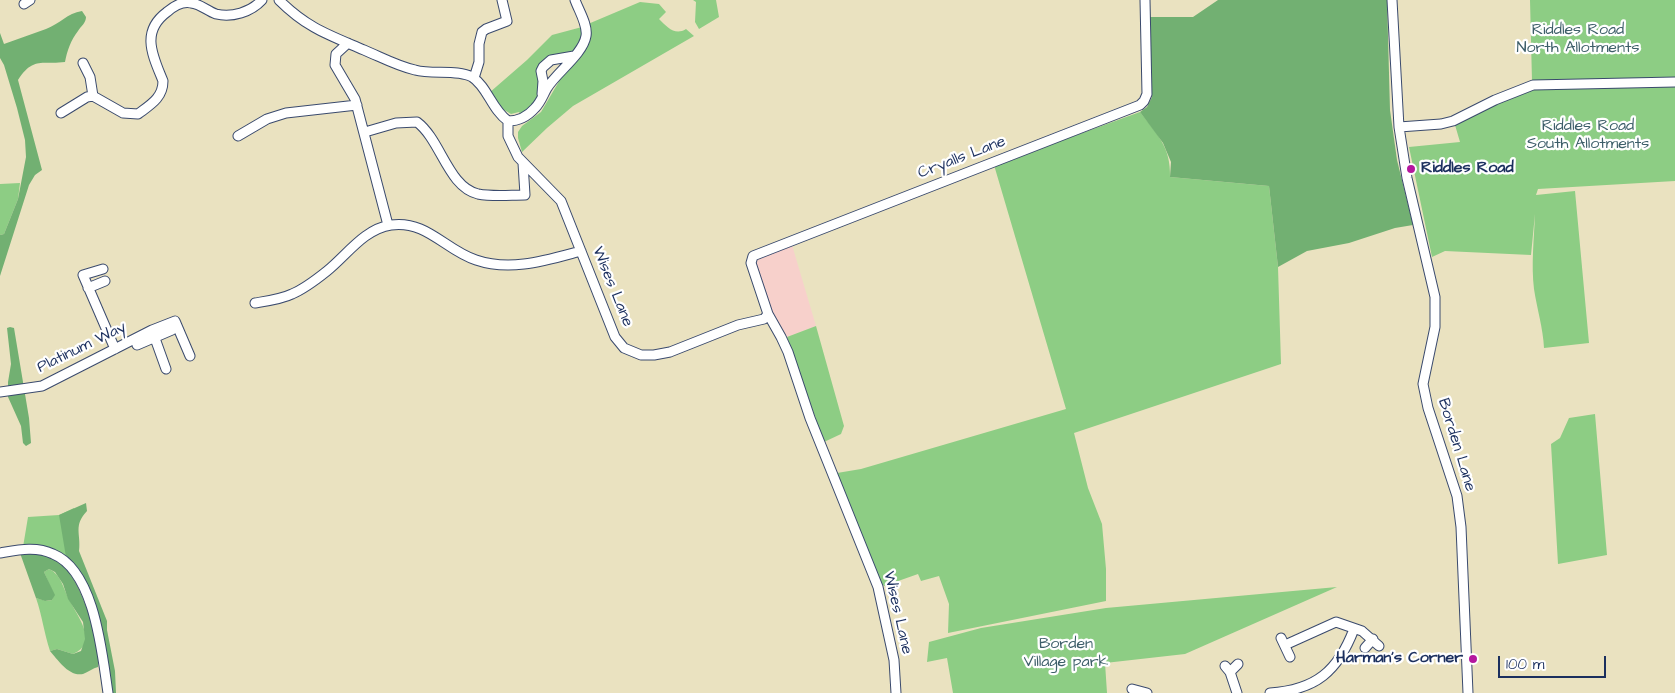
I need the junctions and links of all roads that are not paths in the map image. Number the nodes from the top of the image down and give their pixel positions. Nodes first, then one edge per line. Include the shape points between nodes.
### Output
1 (262, 0) edge
2 (279, 0) edge
3 (502, 0) edge
4 (574, 0) edge
5 (1145, 0) edge
6 (1392, 0) edge
7 (348, 43) junction
8 (576, 55) junction
9 (83, 63) dead end
10 (474, 78) junction
11 (1675, 82) edge
12 (93, 96) junction
13 (542, 97) junction
14 (357, 105) junction
15 (60, 113) dead end
16 (508, 121) junction
17 (1399, 127) junction
18 (365, 132) junction
19 (238, 136) dead end
20 (524, 163) junction
21 (388, 225) junction
22 (581, 251) junction
23 (103, 269) dead end
24 (105, 281) dead end
25 (88, 288) junction
26 (256, 304) dead end
27 (768, 314) junction
28 (153, 334) junction
29 (137, 345) dead end
30 (115, 349) junction
31 (190, 356) dead end
32 (166, 369) dead end
33 (0, 392) edge
34 (0, 553) edge
35 (1354, 629) junction
36 (1365, 648) dead end
37 (1290, 657) dead end
38 (1238, 664) dead end
39 (1132, 689) dead end
40 (108, 693) edge
41 (896, 693) edge
42 (1147, 693) edge
43 (1237, 693) edge
44 (1270, 693) edge
45 (1285, 693) edge
46 (1468, 693) edge

1 - 12 street via 248,11 229,15 185,3 163,15 153,28 151,47 164,81 162,94 138,114 123,113
2 - 7 street via 308,25
3 - 10 street via 507,21 482,32
4 - 8 street via 586,31 584,44
5 - 27 street, Cryalls Lane via 1147,94 1140,105 753,256 751,262
6 - 17 street, Borden Lane
7 - 10 street via 415,70
7 - 14 street via 336,54 335,65
8 - 13 street
8 - 13 street via 551,60 543,67
9 - 12 street via 90,77
10 - 16 street via 500,115
11 - 17 street via 1533,85 1453,121
12 - 15 street
13 - 16 street via 528,114
14 - 18 street
14 - 19 street via 286,113
16 - 20 street, Wises Lane via 508,136
17 - 46 street, Borden Lane via 1407,178 1435,296 1434,327 1423,384 1457,496 1463,556
18 - 20 street via 396,123 417,122 427,130 460,184 484,195 525,195
18 - 21 street
20 - 22 street, Wises Lane via 561,201
21 - 22 street via 408,224 420,228 459,252 487,263 524,264
21 - 26 street via 374,230 327,271 292,294
22 - 27 street, Wises Lane via 615,337 624,348 641,355 670,352 720,331 764,319
23 - 25 street via 83,275
24 - 25 street
25 - 30 street
27 - 41 street, Wises Lane via 788,352 810,418 878,587 894,660
28 - 29 street
28 - 30 street, Platinum Way
28 - 31 street, Platinum Way via 174,326
28 - 32 street
30 - 33 street, Platinum Way via 42,386
34 - 40 street via 26,549 52,553 64,559 76,573 85,589 98,630
35 - 36 street via 1362,630 1376,642
35 - 37 street via 1336,622 1283,642
35 - 45 street via 1347,649 1337,663 1312,683
38 - 43 street via 1227,669
39 - 42 street
44 - 45 street

